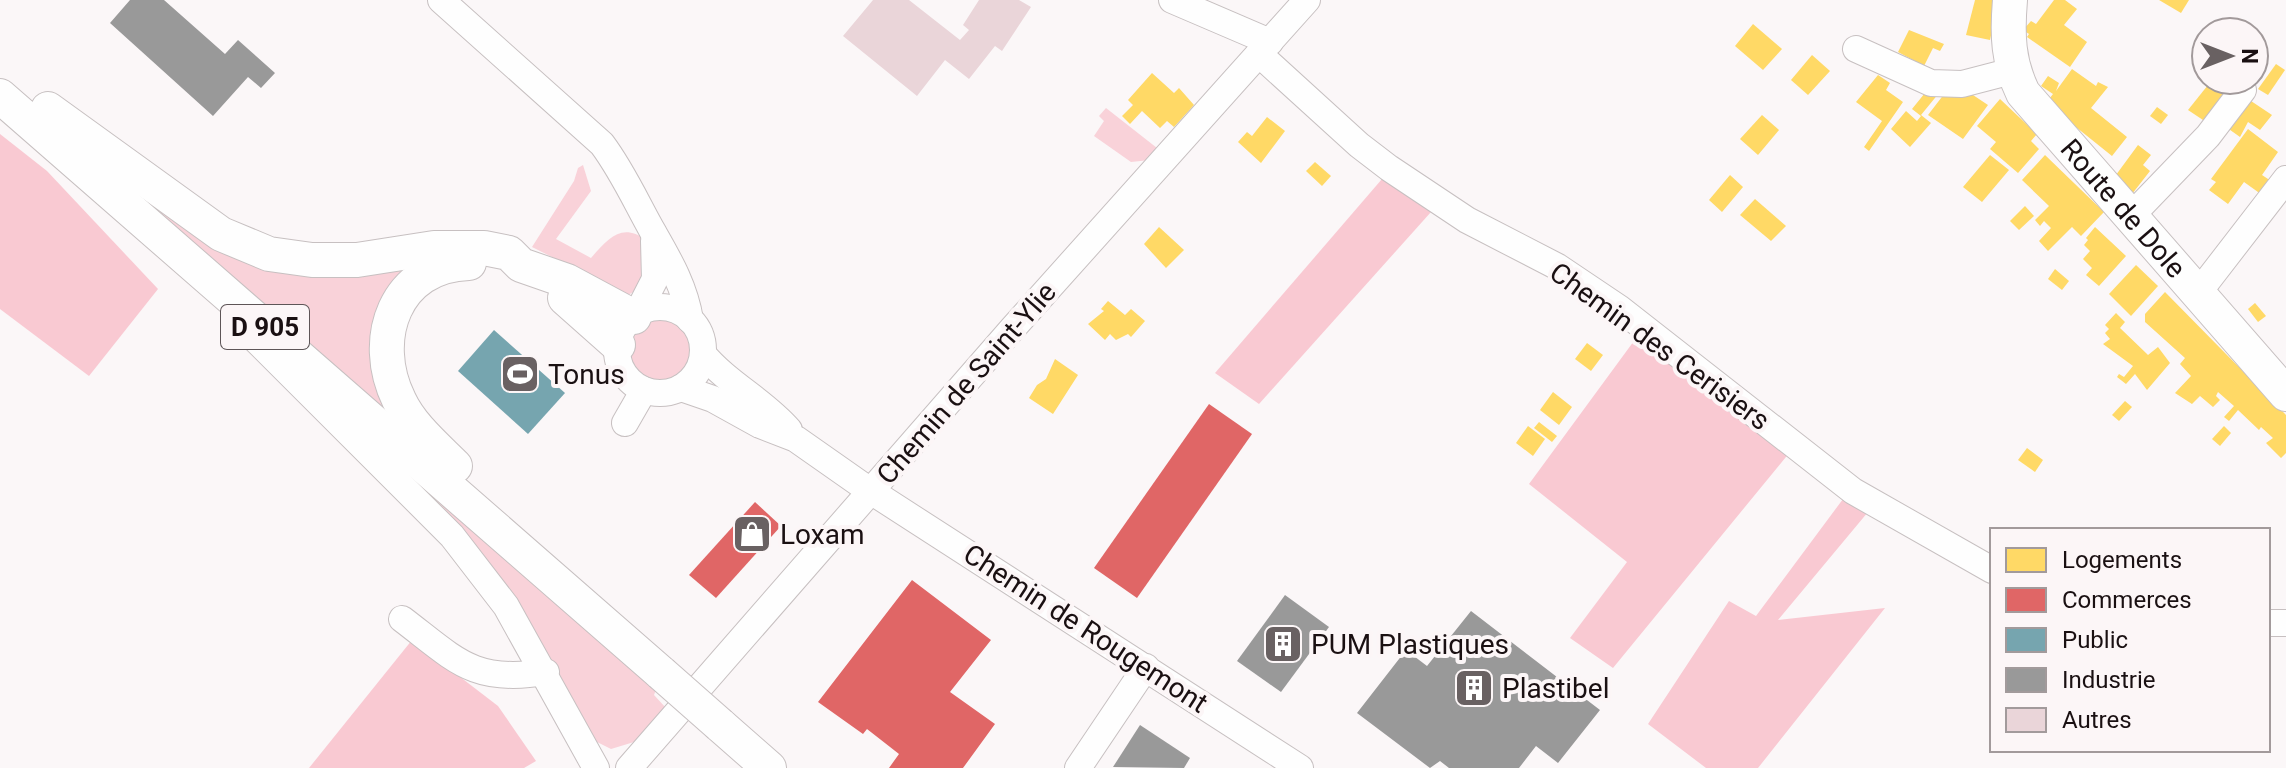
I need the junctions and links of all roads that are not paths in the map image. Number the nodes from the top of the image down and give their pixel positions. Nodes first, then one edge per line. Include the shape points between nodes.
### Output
1 (441, 0) edge
2 (1172, 0) edge
3 (1307, 0) edge
4 (2010, 0) edge
5 (1264, 48) junction
6 (1856, 49) dead end
7 (2012, 71) junction
8 (0, 73) edge
9 (0, 96) edge
10 (2238, 96) edge
11 (42, 131) junction
12 (2286, 179) edge
13 (2130, 217) junction
14 (654, 234) junction
15 (532, 270) junction
16 (2198, 293) junction
17 (690, 320) junction
18 (629, 326) junction
19 (703, 354) junction
20 (681, 388) junction
21 (644, 390) junction
22 (2286, 394) edge
23 (625, 423) dead end
24 (796, 439) junction
25 (872, 490) junction
26 (1990, 569) edge
27 (402, 619) dead end
28 (633, 649) junction
29 (1146, 667) junction
30 (546, 672) junction
31 (596, 768) edge
32 (629, 768) edge
33 (769, 768) edge
34 (1078, 768) edge
35 (1300, 768) edge

1 - 14 street via 602,144
2 - 5 street, Chemin des Cerisiers
3 - 5 street, Chemin de Saint-Ylie
4 - 7 main road, Route de Dole
5 - 25 street, Chemin de Saint-Ylie
5 - 26 street, Chemin des Cerisiers via 1359,145 1402,177 1467,220 1558,267 1619,308 1853,491
6 - 7 street via 1931,83 1962,84
7 - 13 main road, Route de Dole via 2023,93
8 - 15 main road via 242,245 296,259 329,261 471,246 509,253
9 - 11 main road, D 905
10 - 13 street via 2208,136
11 - 28 main road, D 905
11 - 30 street via 452,536 506,606
12 - 16 street
13 - 16 main road, Route de Dole
14 - 17 street via 688,303
14 - 18 street via 655,279
15 - 18 main road
15 - 28 main road via 456,264 417,279 390,321 390,379 410,420 626,629
16 - 22 main road, Route de Dole
17 - 18 street via 664,308
17 - 19 street
18 - 21 street via 625,374
19 - 20 street via 698,370
19 - 24 street via 775,414
20 - 21 street via 667,393
20 - 24 street
21 - 23 street
24 - 25 street, Chemin de Rougemont
25 - 29 street, Chemin de Rougemont
25 - 32 street, Chemin de Saint-Ylie
27 - 30 street via 462,665 487,675
28 - 33 main road, D 905, bridge
29 - 34 street
29 - 35 street, Chemin de Rougemont
30 - 31 street

